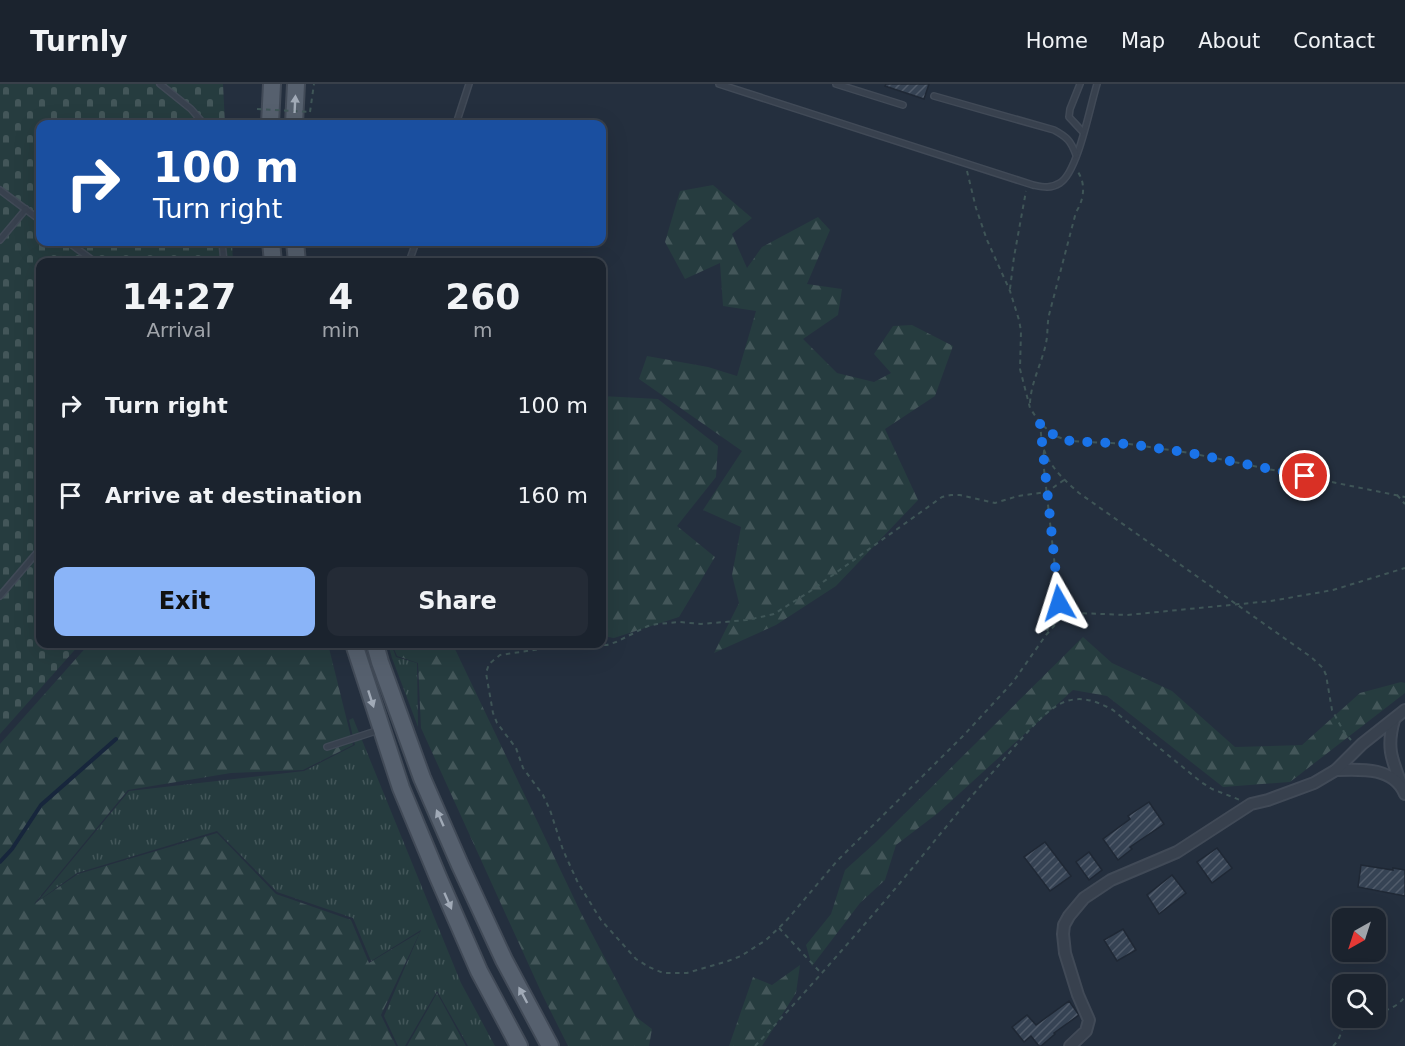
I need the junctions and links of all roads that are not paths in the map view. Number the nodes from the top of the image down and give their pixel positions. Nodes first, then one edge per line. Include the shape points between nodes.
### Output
1 (160, 84) edge
2 (272, 84) edge
3 (296, 84) edge
4 (470, 84) edge
5 (719, 84) edge
6 (836, 84) edge
7 (1080, 84) edge
8 (1097, 84) edge
9 (934, 96) dead end
10 (903, 105) dead end
11 (201, 120) edge
12 (270, 120) edge
13 (294, 120) edge
14 (457, 120) edge
15 (1083, 132) junction
16 (1076, 157) junction
17 (0, 190) edge
18 (26, 209) junction
19 (36, 217) edge
20 (0, 240) edge
21 (73, 246) edge
22 (90, 258) edge
23 (36, 554) edge
24 (0, 596) edge
25 (355, 648) edge
26 (376, 648) edge
27 (1405, 710) edge
28 (1394, 720) junction
29 (381, 729) junction
30 (327, 747) dead end
31 (1336, 770) junction
32 (1404, 791) edge
33 (519, 1046) edge
34 (550, 1046) edge
35 (1070, 1046) edge

1 - 11 lane
2 - 12 main road
13 -> 3 main road
4 - 14 lane
5 - 16 lane via 1047,188 1061,183
6 - 10 lane
7 - 15 lane via 1069,117
8 - 15 lane
9 - 16 lane via 1054,130 1065,136
15 - 16 lane
17 - 18 lane
18 - 19 lane
18 - 20 lane
21 - 22 lane
23 - 24 lane
25 -> 29 main road
34 -> 26 main road via 504,960 422,778
27 - 28 street
28 - 31 street
28 - 32 street via 1390,749
29 - 30 lane
29 -> 33 main road via 400,788 438,877 479,970
31 - 32 street via 1372,770 1394,780
31 - 35 street via 1314,783 1251,804 1177,852 1111,880 1084,898 1069,916 1062,934 1078,995 1089,1020 1086,1031

